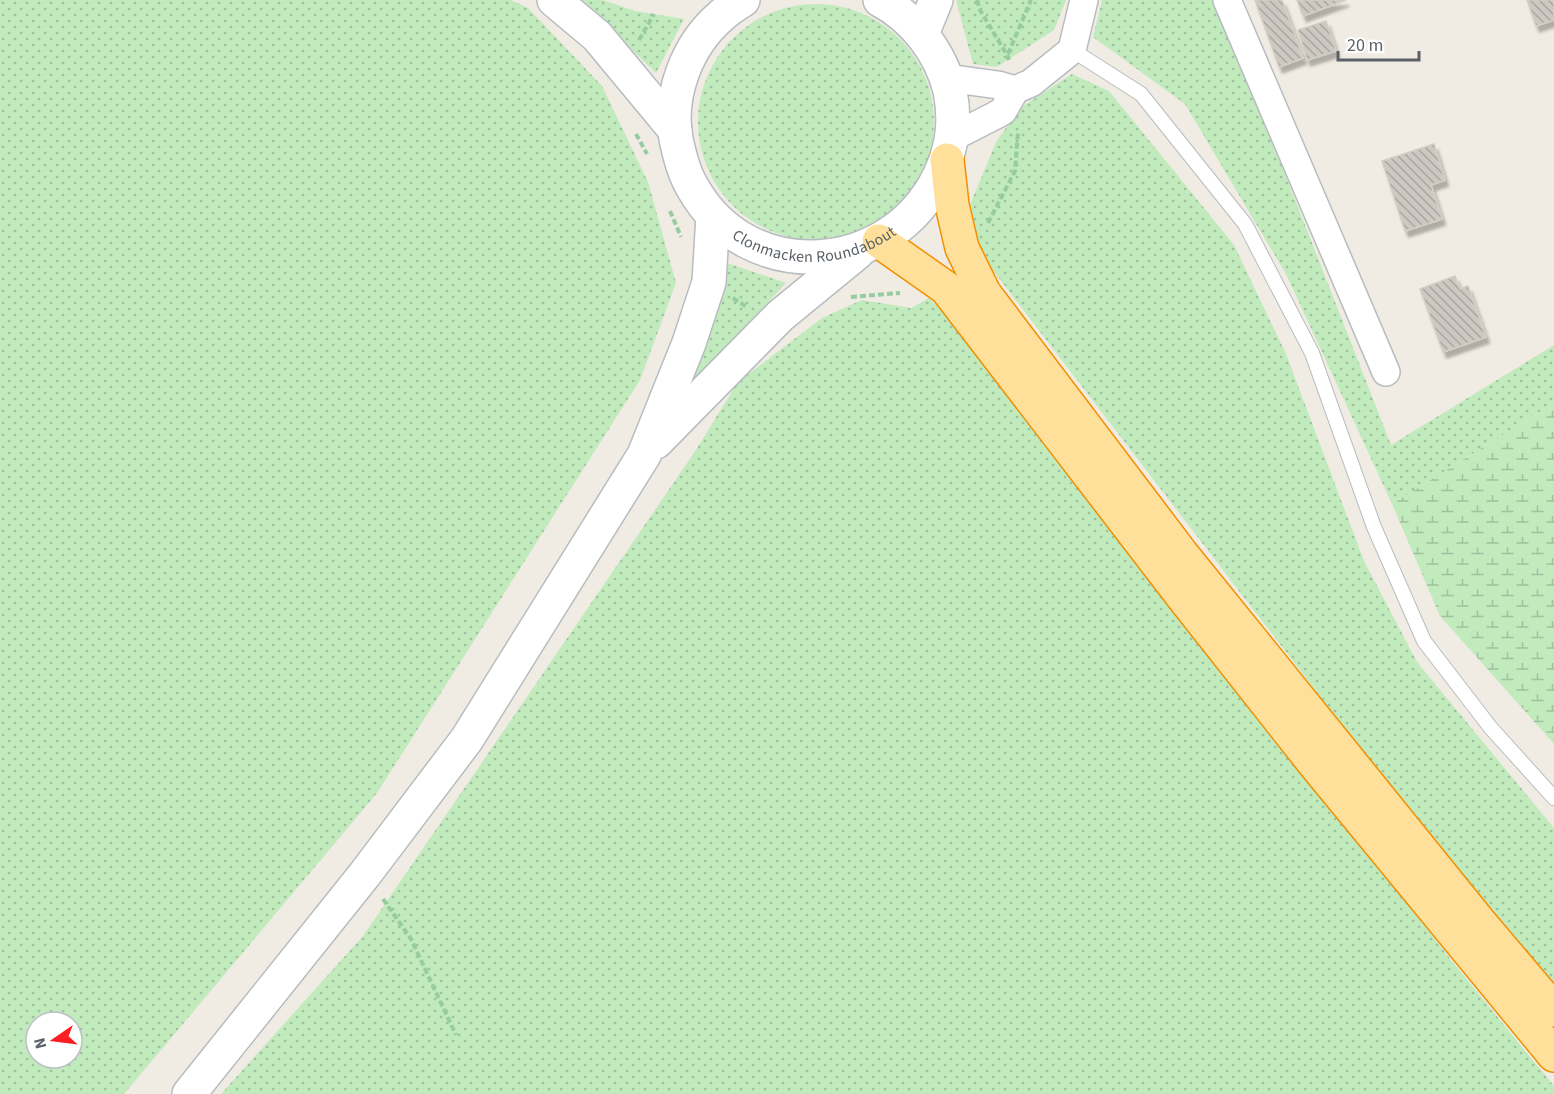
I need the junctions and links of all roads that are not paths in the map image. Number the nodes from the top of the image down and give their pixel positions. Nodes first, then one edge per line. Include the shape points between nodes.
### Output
1 (554, 0) edge
2 (743, 0) edge
3 (880, 0) edge
4 (936, 0) edge
5 (1084, 0) edge
6 (1227, 0) edge
7 (922, 34) junction
8 (1072, 51) junction
9 (947, 78) junction
10 (1015, 90) junction
11 (675, 130) junction
12 (950, 148) junction
13 (713, 216) junction
14 (870, 245) junction
15 (1386, 372) dead end
16 (644, 455) junction
17 (1554, 798) edge
18 (1554, 1010) edge
19 (1554, 1055) edge
20 (189, 1094) edge

1 - 11 main road via 597,36
2 - 11 main road, Clonmacken Roundabout via 699,40 684,68 676,98
3 - 7 main road, Clonmacken Roundabout via 895,8
4 - 7 main road
5 - 8 street
6 - 15 street
7 - 9 main road, Clonmacken Roundabout
8 - 10 street via 1031,83
8 - 17 lane via 1141,94 1245,224 1312,353 1374,527 1424,640 1490,727
9 - 10 street
9 - 12 main road, Clonmacken Roundabout via 953,108
10 - 12 street via 1003,111
11 - 13 main road, Clonmacken Roundabout via 681,161 694,190
12 - 14 main road, Clonmacken Roundabout via 929,195 907,221
12 - 18 highway via 952,205 962,248 984,293 1181,553
13 - 14 main road, Clonmacken Roundabout via 738,236 767,250 799,257 831,257
13 - 16 main road via 709,282
14 - 16 main road via 780,316
14 - 19 highway via 946,288 1314,763
16 - 20 main road via 467,739

